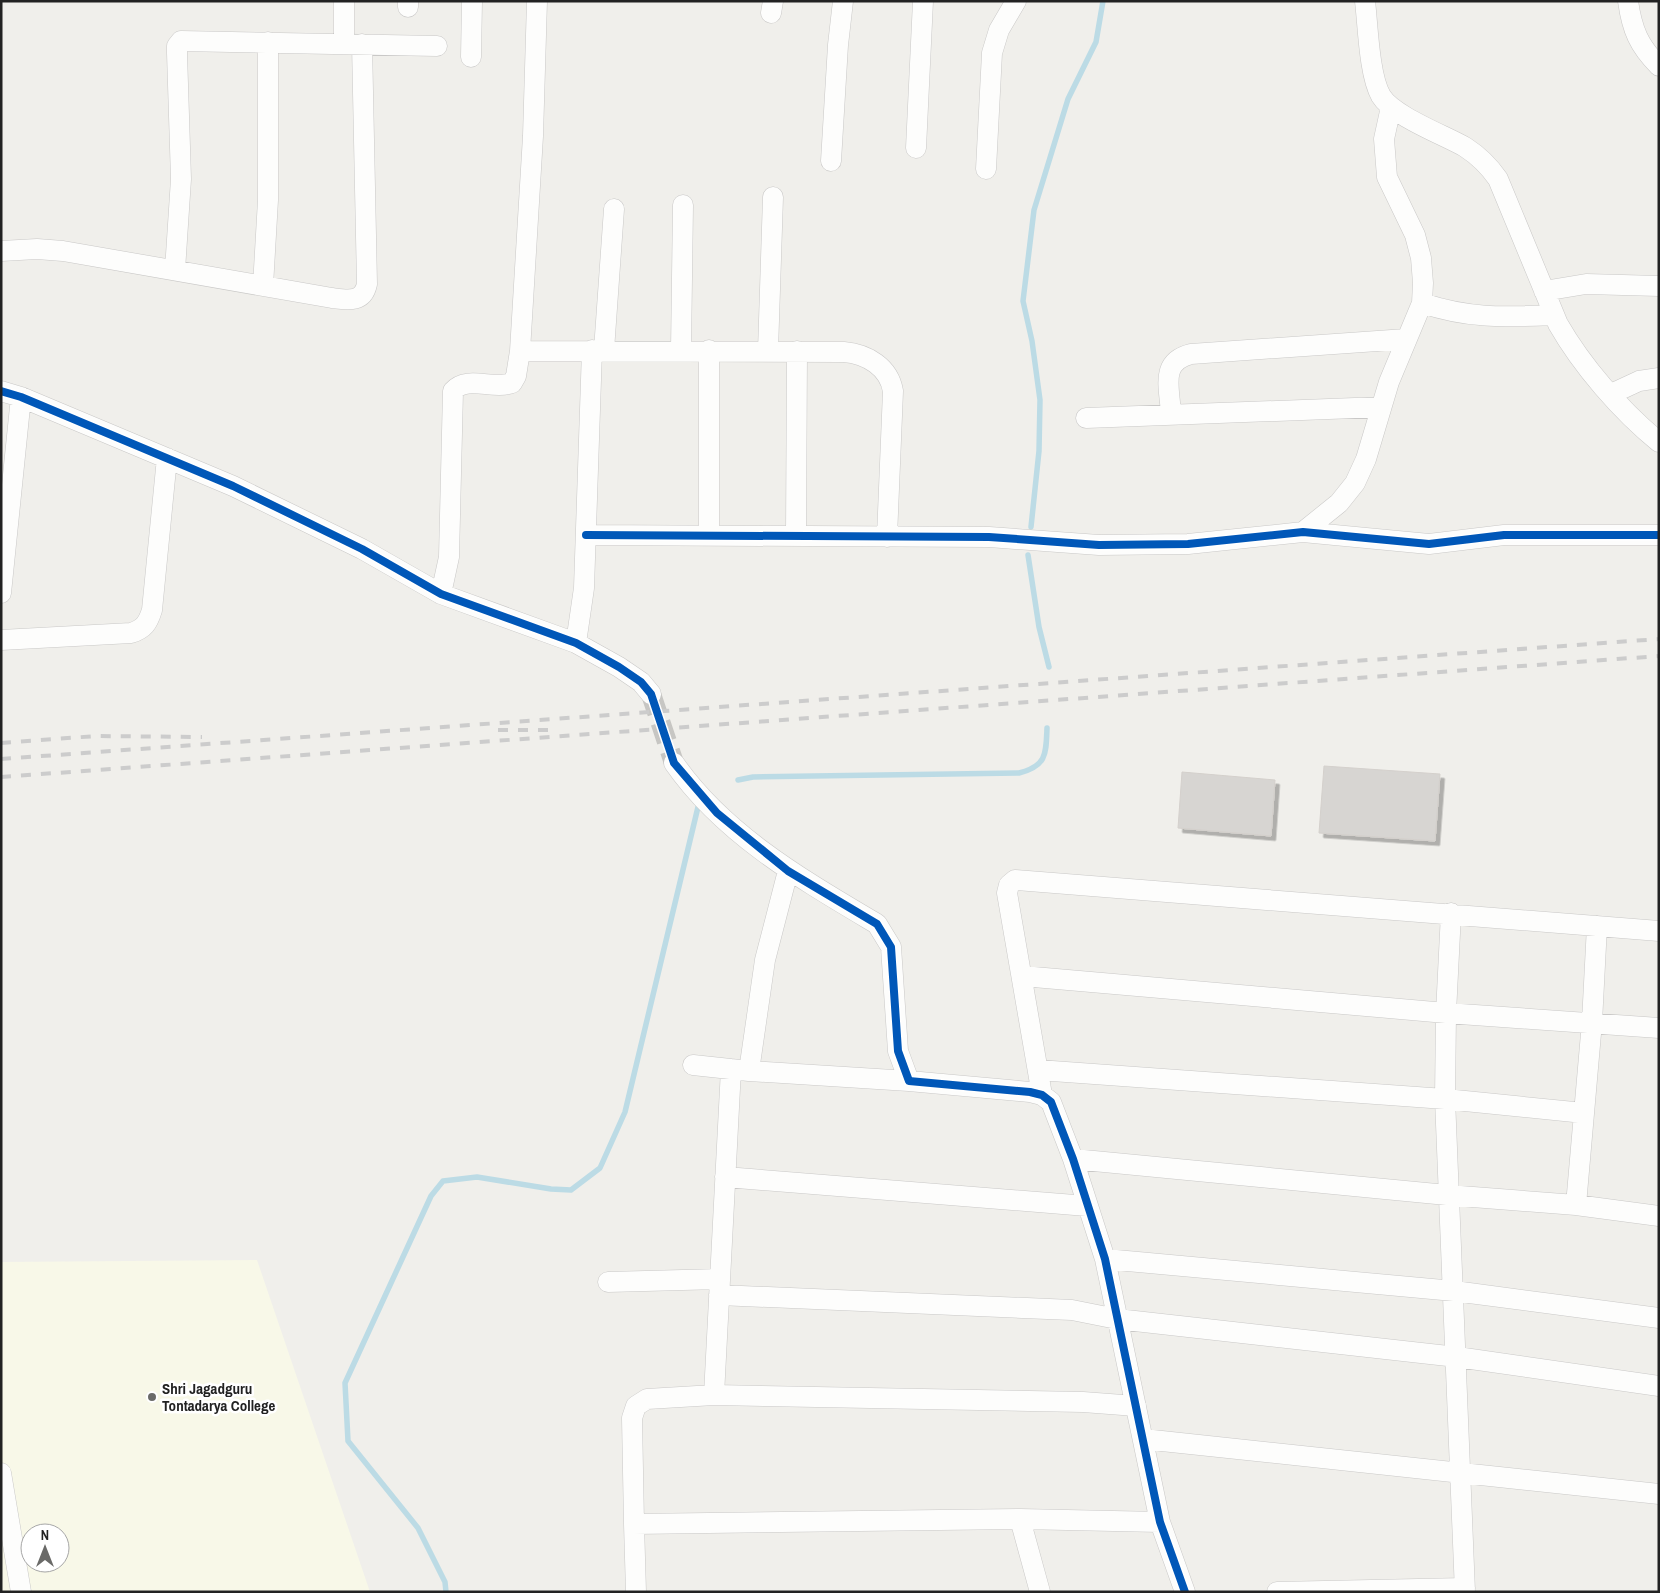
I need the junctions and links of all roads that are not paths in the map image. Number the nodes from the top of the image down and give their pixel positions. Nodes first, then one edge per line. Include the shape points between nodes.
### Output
1 (344, 1) edge
2 (472, 1) edge
3 (537, 1) edge
4 (843, 1) edge
5 (923, 1) edge
6 (1016, 1) edge
7 (1365, 1) edge
8 (1628, 1) edge
9 (268, 42) junction
10 (353, 44) junction
11 (437, 46) dead end
12 (471, 57) dead end
13 (1659, 66) edge
14 (1391, 107) junction
15 (916, 148) dead end
16 (831, 161) dead end
17 (986, 169) dead end
18 (773, 197) dead end
19 (682, 205) dead end
20 (614, 209) dead end
21 (1, 251) edge
22 (175, 270) junction
23 (263, 286) junction
24 (1659, 286) edge
25 (1544, 291) junction
26 (1422, 303) junction
27 (1554, 315) junction
28 (1406, 339) junction
29 (598, 350) junction
30 (681, 350) junction
31 (710, 350) junction
32 (520, 351) junction
33 (768, 351) junction
34 (797, 351) junction
35 (1659, 378) edge
36 (1, 391) edge
37 (1610, 394) junction
38 (21, 397) junction
39 (1381, 407) junction
40 (1172, 415) junction
41 (1086, 418) dead end
42 (1659, 442) edge
43 (168, 458) junction
44 (1303, 532) junction
45 (586, 534) junction
46 (709, 535) junction
47 (1659, 535) edge
48 (796, 536) junction
49 (887, 537) junction
50 (1, 593) edge
51 (441, 594) junction
52 (1, 640) edge
53 (576, 643) junction
54 (652, 694) tunnel mouth
55 (674, 763) tunnel mouth
56 (788, 871) junction
57 (1451, 913) junction
58 (1597, 926) junction
59 (1659, 931) edge
60 (1022, 976) junction
61 (1446, 1013) junction
62 (1592, 1022) junction
63 (1659, 1028) edge
64 (693, 1065) dead end
65 (740, 1070) junction
66 (1038, 1070) junction
67 (909, 1081) junction
68 (1042, 1095) junction
69 (1445, 1099) junction
70 (1584, 1113) junction
71 (1073, 1159) junction
72 (725, 1177) junction
73 (1447, 1196) junction
74 (1576, 1205) junction
75 (1087, 1206) junction
76 (1659, 1216) edge
77 (1104, 1259) junction
78 (608, 1282) dead end
79 (720, 1287) junction
80 (1454, 1291) junction
81 (1659, 1318) edge
82 (1117, 1319) junction
83 (1457, 1357) junction
84 (1659, 1386) edge
85 (714, 1395) junction
86 (1136, 1406) junction
87 (1143, 1439) junction
88 (1462, 1472) junction
89 (1, 1473) edge
90 (1659, 1494) edge
91 (1020, 1519) junction
92 (1160, 1522) junction
93 (634, 1524) junction
94 (1465, 1590) edge
95 (21, 1592) edge
96 (636, 1592) edge
97 (1040, 1592) edge
98 (1186, 1592) edge
99 (1277, 1592) edge

1 - 10 street
2 - 12 street
3 - 32 street via 533,136
4 - 16 street
5 - 15 street
6 - 17 street via 999,30 992,52
7 - 14 street via 1376,78 1381,95
8 - 13 street via 1634,30 1644,51
9 - 10 street
9 - 22 street via 187,40 180,41 177,46 180,179
9 - 23 street via 268,200
10 - 11 street
10 - 23 street via 367,274 365,291 350,300
14 - 25 street via 1466,148 1486,163 1498,179
14 - 26 street via 1384,140 1386,176 1416,235 1421,258
18 - 33 street
19 - 30 street
20 - 29 street
21 - 22 street via 62,251
22 - 23 street
24 - 25 street via 1586,284
25 - 27 street
26 - 27 street via 1451,312 1483,316
26 - 28 street
27 - 37 street via 1570,346
28 - 39 street
28 - 40 street via 1179,357 1169,373
29 - 30 street
29 - 32 street
29 - 45 street
30 - 31 street
31 - 33 street
31 - 46 street
32 - 51 street via 512,383 465,383 458,384 453,391 449,557
33 - 34 street
34 - 48 street
34 - 49 street via 854,353 867,357 892,380
35 - 37 street via 1639,381
36 - 38 street
37 - 42 street
38 - 43 street
38 - 50 street
39 - 40 street
39 - 44 street via 1356,482 1339,502
40 - 41 street
43 - 51 street via 336,537
43 - 52 street via 152,610 141,630
44 - 47 street via 1429,544 1504,535
44 - 49 street via 1188,544 1099,545 990,537
45 - 46 street
45 - 53 street via 584,588
46 - 48 street
48 - 49 street
51 - 53 street
53 - 54 street via 619,667
55 - 56 street via 717,813
56 - 65 street
56 - 67 street via 877,924 885,934 891,947 898,1052
57 - 58 street
57 - 60 street via 1015,880 1006,893
57 - 61 street
58 - 59 street
58 - 62 street
60 - 61 street
60 - 66 street
61 - 62 street
61 - 69 street
62 - 63 street
62 - 70 street
64 - 65 street
65 - 67 street
65 - 72 street
66 - 68 street
66 - 69 street
67 - 68 street
68 - 71 street via 1051,1102
69 - 70 street
69 - 73 street
70 - 74 street
71 - 73 street
71 - 75 street
72 - 75 street
72 - 79 street
73 - 74 street
73 - 80 street
74 - 76 street
75 - 77 street
77 - 80 street
77 - 82 street
78 - 79 street
79 - 82 street via 1072,1310
79 - 85 street
80 - 81 street
80 - 83 street
82 - 83 street
82 - 86 street
83 - 84 street
83 - 88 street
85 - 86 street via 1083,1402
85 - 93 street via 647,1399 636,1406 632,1418
86 - 87 street
87 - 88 street
87 - 92 street
88 - 90 street
88 - 94 street
89 - 95 street
91 - 92 street
91 - 93 street
91 - 97 street
92 - 98 street
93 - 96 street
94 - 99 street

